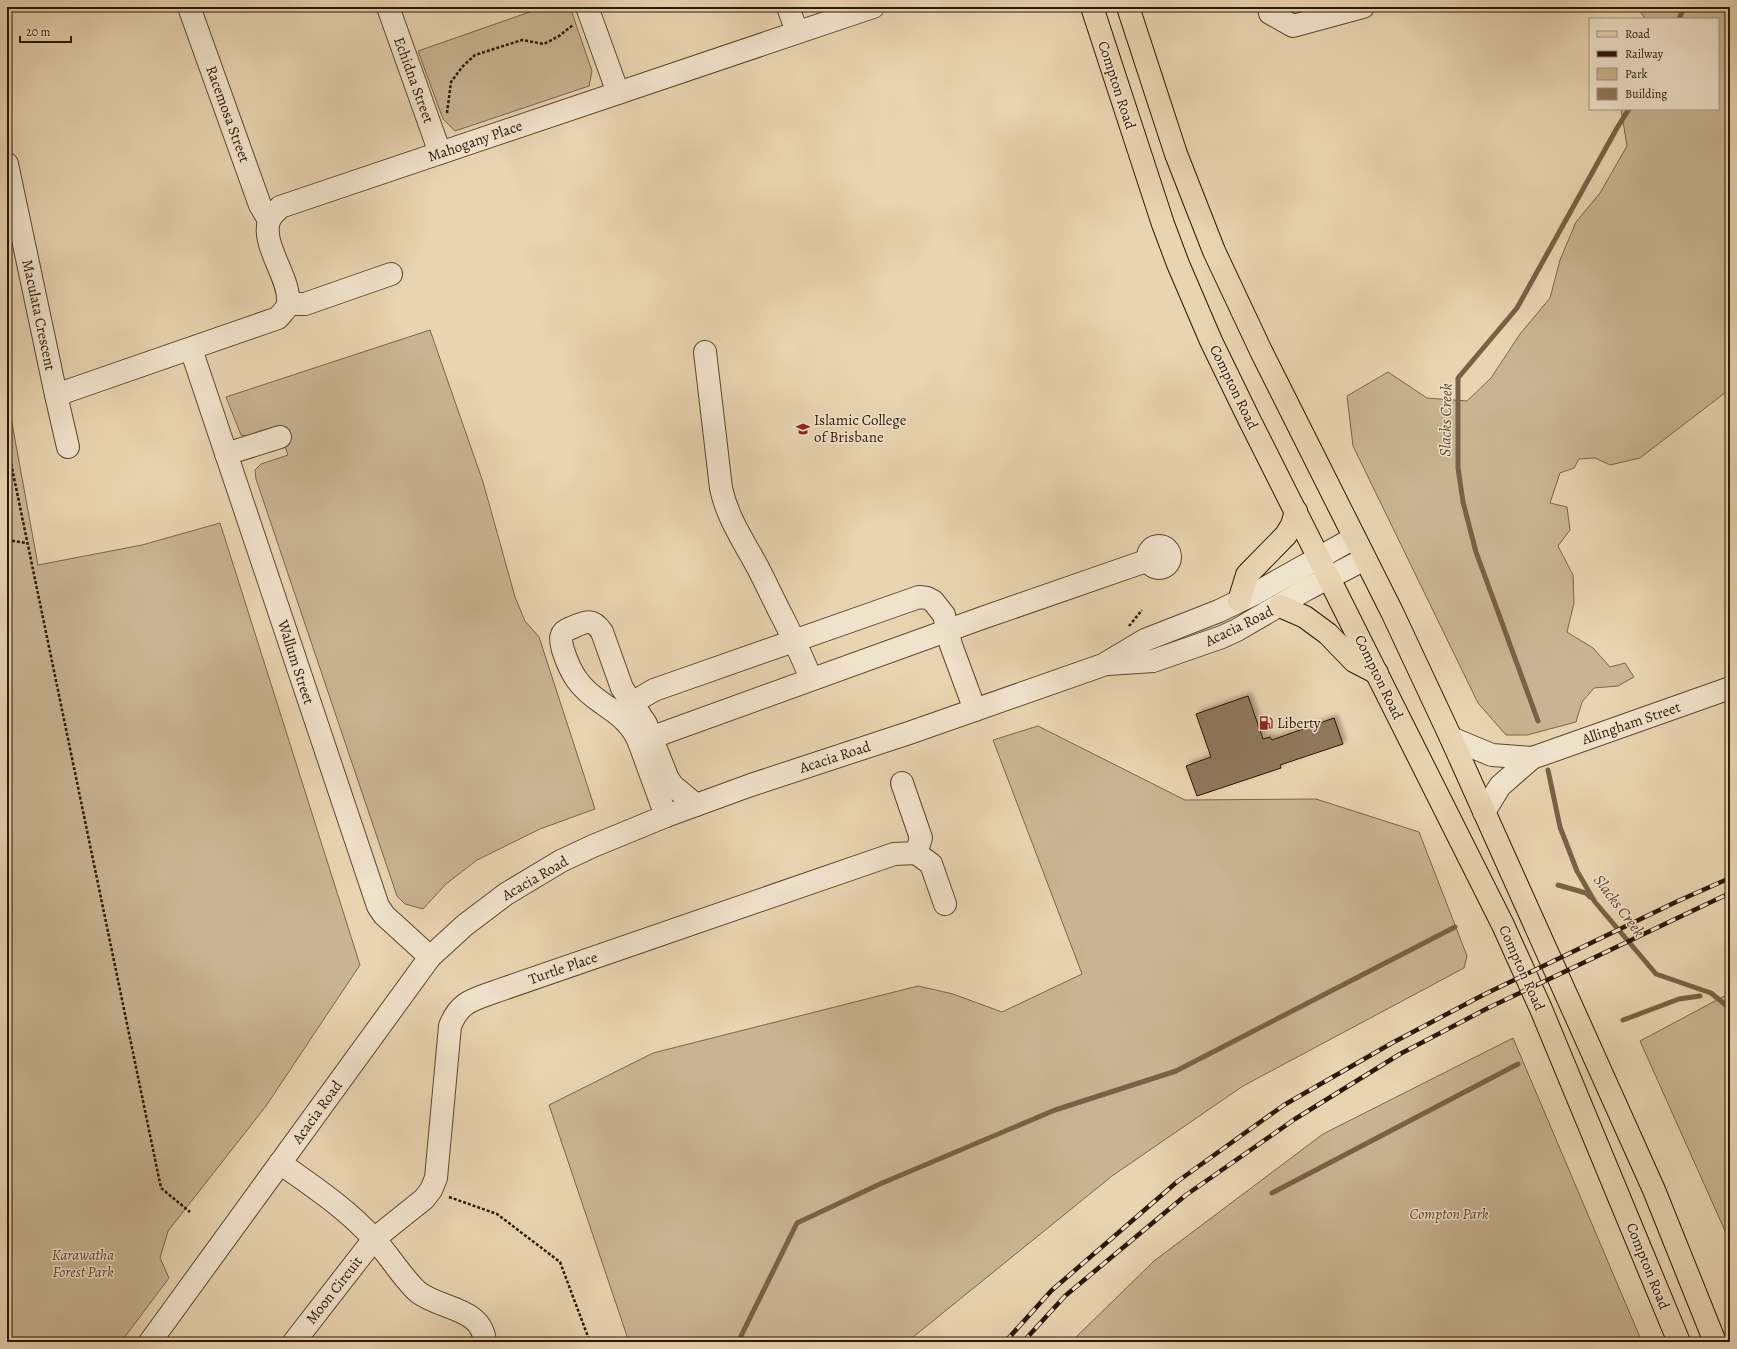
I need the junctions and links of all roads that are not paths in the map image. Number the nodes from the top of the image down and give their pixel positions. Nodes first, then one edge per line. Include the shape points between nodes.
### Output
1 (189, 7) edge
2 (388, 7) edge
3 (788, 7) edge
4 (873, 7) edge
5 (1092, 7) edge
6 (1128, 7) edge
7 (1268, 7) edge
8 (1363, 7) edge
9 (588, 9) edge
10 (797, 32) junction
11 (618, 93) junction
12 (440, 153) junction
13 (7, 164) edge
14 (269, 220) junction
15 (391, 274) dead end
16 (288, 304) junction
17 (191, 349) junction
18 (705, 352) dead end
19 (56, 395) junction
20 (280, 437) dead end
21 (68, 448) dead end
22 (226, 454) junction
23 (1296, 511) junction
24 (1354, 538) junction
25 (1318, 557) junction
26 (1365, 559) junction
27 (1149, 560) dead end
28 (1329, 578) junction
29 (1239, 601) junction
30 (1280, 606) junction
31 (948, 630) junction
32 (795, 640) junction
33 (1103, 664) junction
34 (1377, 674) junction
35 (811, 679) junction
36 (1730, 688) edge
37 (632, 703) junction
38 (975, 710) junction
39 (1451, 738) junction
40 (646, 740) junction
41 (1532, 758) junction
42 (902, 783) dead end
43 (696, 805) junction
44 (1484, 812) junction
45 (666, 816) junction
46 (916, 853) junction
47 (945, 904) dead end
48 (430, 957) junction
49 (280, 1163) junction
50 (374, 1239) junction
51 (1679, 1253) junction
52 (1667, 1314) junction
53 (150, 1342) edge
54 (294, 1342) edge
55 (485, 1342) edge
56 (1679, 1342) edge
57 (1715, 1342) edge

1 - 14 street, Racemosa Street via 260,205
2 - 12 street, Echidna Street
3 - 10 street
4 - 10 street, Mahogany Place
5 - 23 main road, Compton Road via 1178,264 1215,348
6 - 24 main road, Compton Road via 1176,154 1214,251 1261,352
7 - 8 street via 1270,12 1293,26
9 - 11 street
10 - 11 street, Mahogany Place
11 - 12 street, Mahogany Place
12 - 14 street, Mahogany Place via 280,207
13 - 19 street, Maculata Crescent
14 - 16 street via 270,242 288,292
15 - 16 street via 305,304
16 - 17 street via 278,318
17 - 19 street
17 - 22 street, Wallum Street
18 - 32 street via 724,503
19 - 21 street, Maculata Crescent
20 - 22 street
22 - 48 street, Wallum Street via 378,906 395,926
23 - 25 main road, Compton Road
23 - 29 main road via 1286,535 1247,575
24 - 25 street, Acacia Road
24 - 26 main road, Compton Road
25 - 28 main road, Compton Road
25 - 29 street, Acacia Road
26 - 28 street, Acacia Road
26 - 39 main road, Compton Road
27 - 31 street
28 - 30 street, Acacia Road
28 - 34 main road, Compton Road
29 - 33 street, Acacia Road via 1145,640
30 - 33 street, Acacia Road via 1237,630 1153,661
30 - 34 main road via 1305,616 1328,634 1354,661
31 - 32 street via 944,615 937,604 927,598 919,598
31 - 35 street
31 - 38 street
32 - 35 street
32 - 37 street via 654,690
33 - 38 street, Acacia Road
34 - 52 main road, Compton Road via 1541,1009
35 - 40 street
36 - 41 street, Allingham Street
37 - 40 street via 646,724
37 - 40 street via 622,688 597,624 588,622 562,633 560,641 565,657 580,686 618,714 634,732
38 - 43 street, Acacia Road
39 - 41 street, Allingham Street via 1492,756
39 - 44 main road, Compton Road
40 - 43 street via 673,786
40 - 45 street
41 - 44 street, Allingham Street via 1500,786
42 - 46 street via 921,838
43 - 45 street, Acacia Road
44 - 51 main road, Compton Road via 1600,1067
45 - 48 street, Acacia Road via 593,846 530,879 465,925
46 - 47 street via 931,864
46 - 50 street, Turtle Place via 894,854 497,991 461,1006 450,1026 436,1178 432,1190
48 - 49 street, Acacia Road
49 - 50 street, Moon Circuit via 357,1221
49 - 53 street, Acacia Road
50 - 54 street, Moon Circuit
50 - 55 street, Moon Circuit via 417,1291 426,1298 468,1315 476,1321 482,1328
51 - 52 main road via 1665,1263 1665,1271 1672,1289
51 - 57 main road, Compton Road
52 - 56 main road, Compton Road

